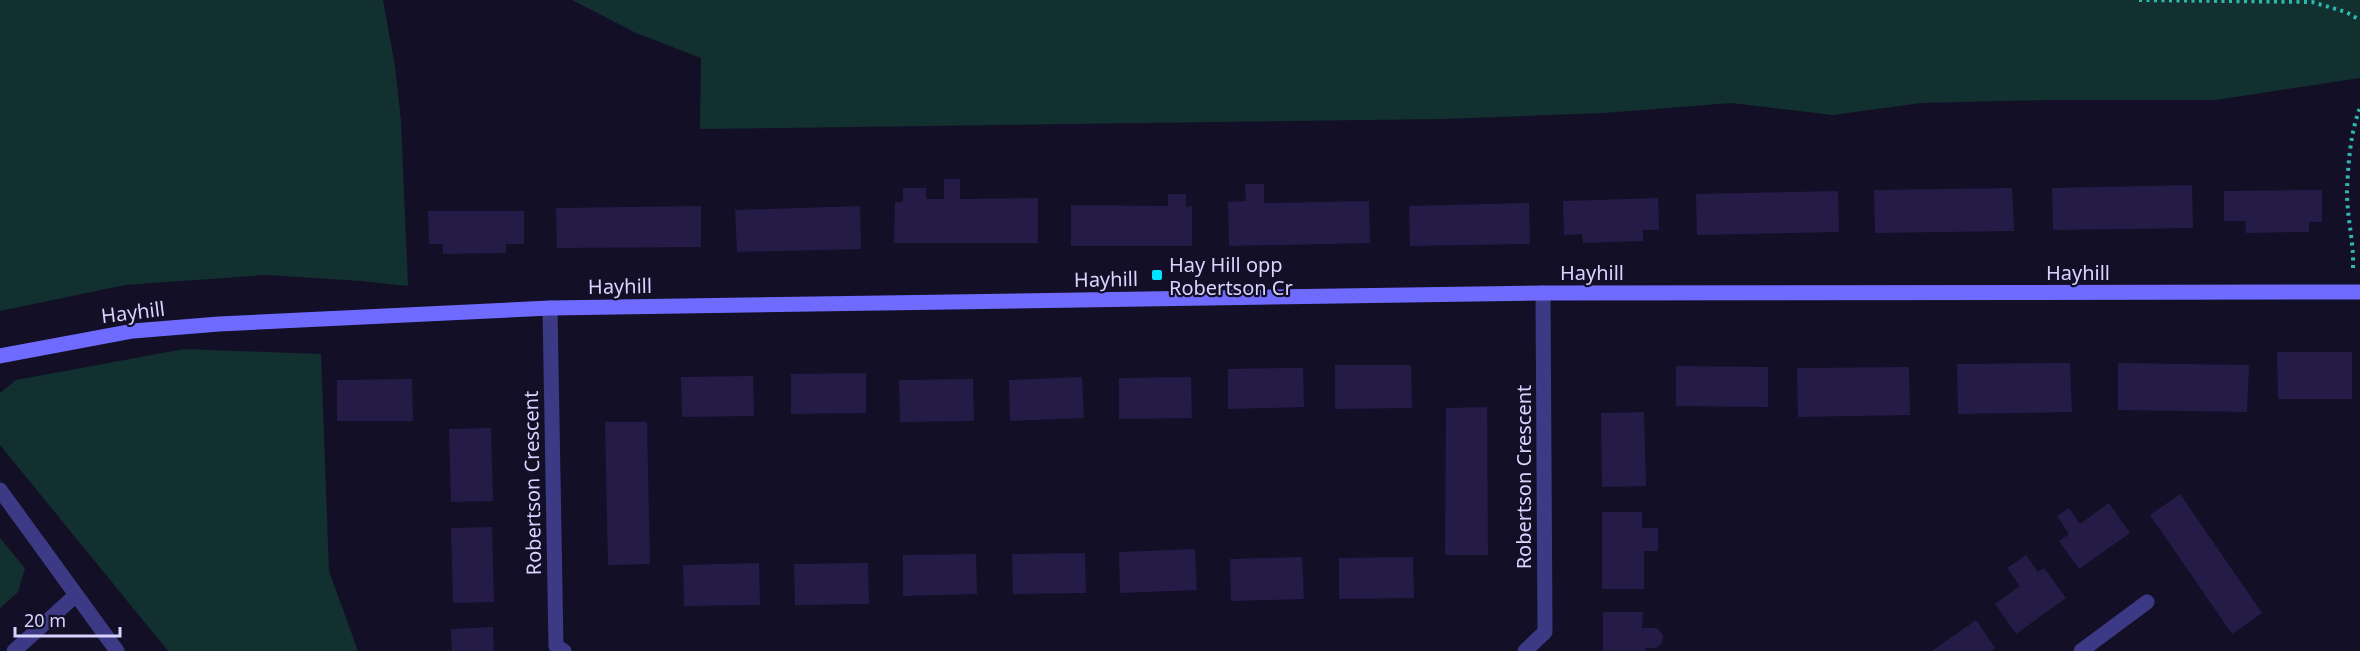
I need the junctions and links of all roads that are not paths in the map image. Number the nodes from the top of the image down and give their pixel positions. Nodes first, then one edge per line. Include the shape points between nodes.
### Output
1 (2356, 292) edge
2 (1543, 293) junction
3 (550, 308) junction
4 (0, 356) edge
5 (0, 490) edge
6 (76, 595) junction
7 (2147, 602) dead end
8 (14, 651) edge
9 (117, 651) edge
10 (564, 651) edge
11 (1525, 651) edge
12 (2081, 651) edge

1 - 2 street, Hayhill
2 - 3 street, Hayhill
2 - 11 street, Robertson Crescent via 1545,632
3 - 4 street, Hayhill via 134,331
3 - 10 street, Robertson Crescent via 556,646
5 - 6 street
6 - 8 street
6 - 9 street
7 - 12 street

